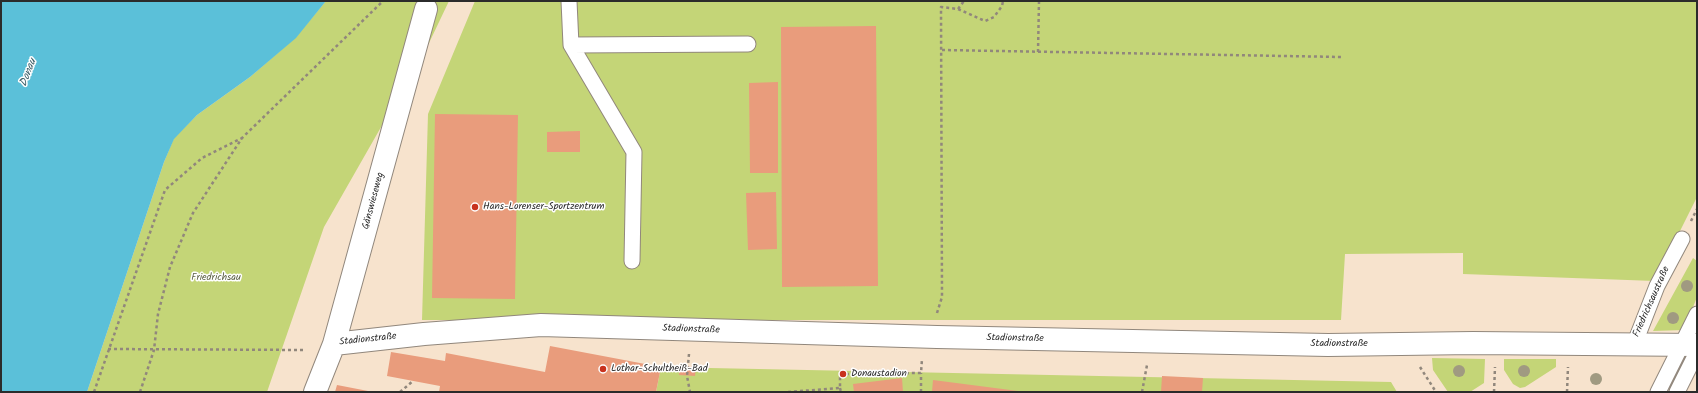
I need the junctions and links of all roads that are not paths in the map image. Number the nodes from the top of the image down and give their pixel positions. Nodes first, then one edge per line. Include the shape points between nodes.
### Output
1 (569, 1) edge
2 (426, 9) dead end
3 (748, 44) dead end
4 (571, 45) junction
5 (1682, 239) dead end
6 (632, 261) dead end
7 (1697, 314) edge
8 (334, 344) junction
9 (1634, 345) junction
10 (1692, 347) edge
11 (315, 392) edge
12 (1658, 392) edge
13 (1677, 392) edge

1 - 4 lane
2 - 8 street, Gänswieseweg
3 - 4 lane
4 - 6 lane via 634,152
5 - 9 lane, Friedrichsaustraße via 1657,286
7 - 10 lane
8 - 9 street, Stadionstraße via 424,334 541,326 1320,345
8 - 11 street, Gänswieseweg
9 - 10 street, Stadionstraße
10 - 12 lane
10 - 13 lane

